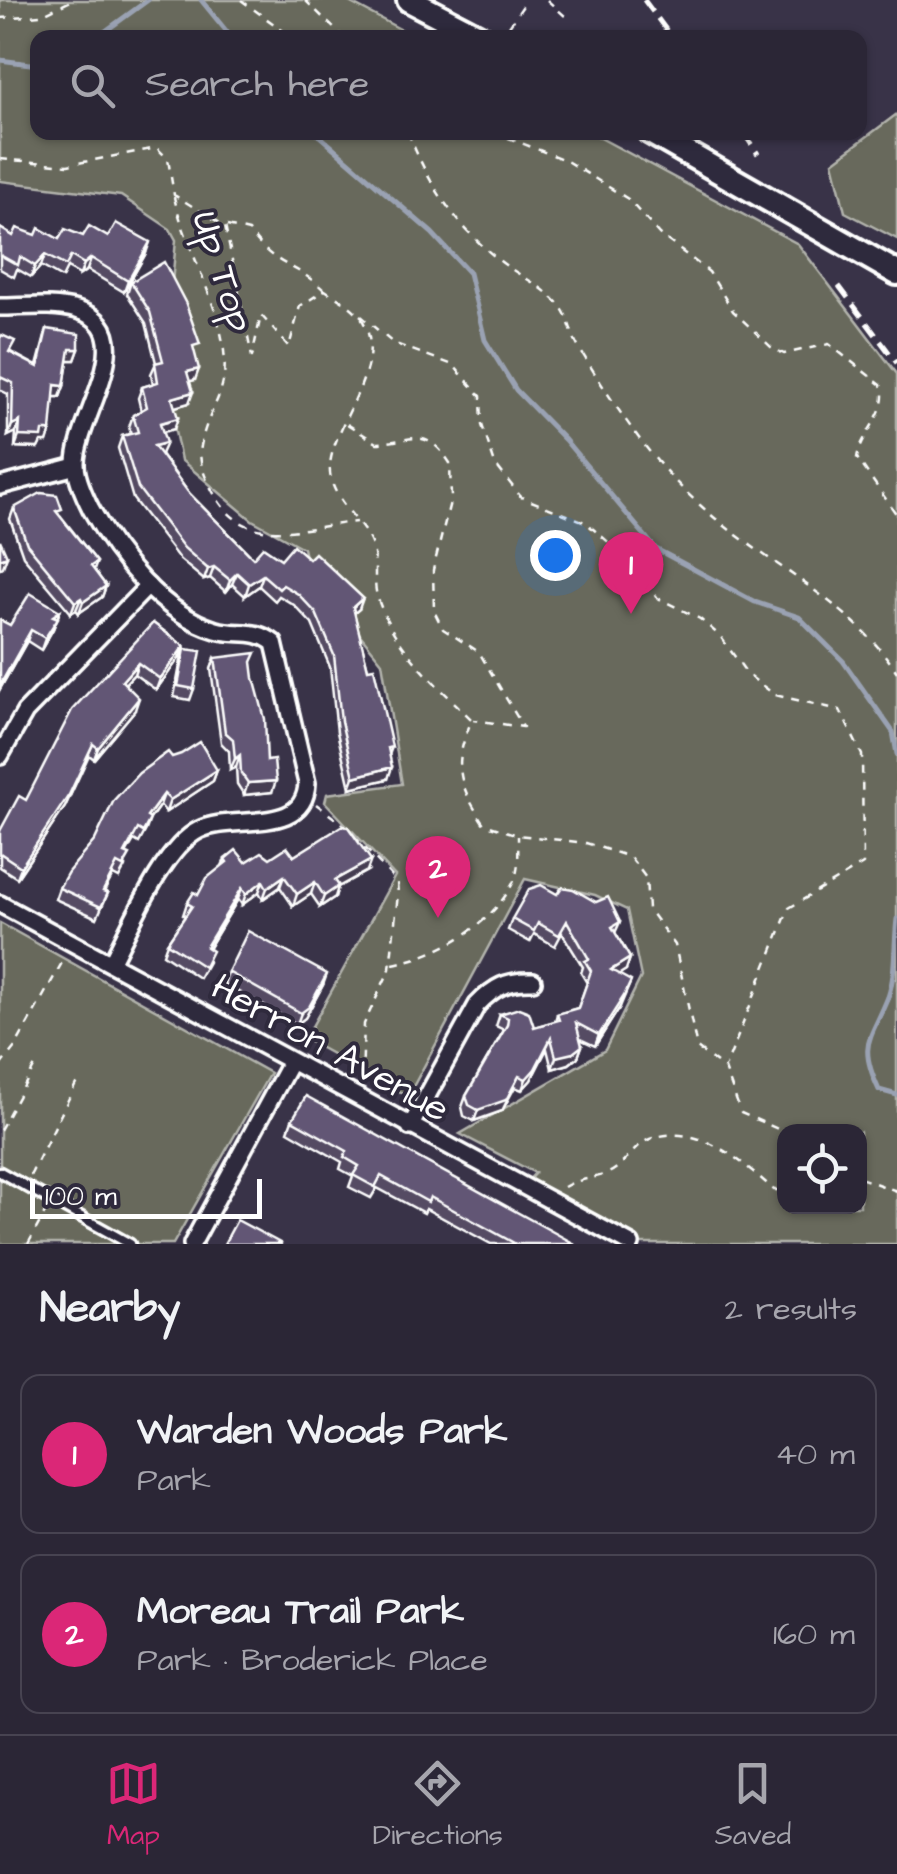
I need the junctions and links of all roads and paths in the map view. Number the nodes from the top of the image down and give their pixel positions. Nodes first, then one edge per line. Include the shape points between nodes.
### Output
1 (73, 0) edge
2 (241, 0) edge
3 (305, 0) edge
4 (409, 0) edge
5 (527, 0) edge
6 (547, 0) edge
7 (566, 17) dead end
8 (0, 18) edge
9 (508, 26) dead end
10 (282, 30) edge
11 (336, 30) edge
12 (467, 30) edge
13 (411, 140) edge
14 (513, 140) edge
15 (664, 140) edge
16 (0, 159) edge
17 (174, 195) junction
18 (225, 226) junction
19 (897, 273) edge
20 (326, 290) junction
21 (0, 306) edge
22 (358, 314) junction
23 (344, 422) junction
24 (76, 466) junction
25 (0, 486) edge
26 (897, 515) edge
27 (357, 522) junction
28 (148, 586) junction
29 (897, 672) edge
30 (472, 720) junction
31 (0, 756) edge
32 (306, 798) junction
33 (518, 835) junction
34 (0, 904) edge
35 (64, 959) dead end
36 (110, 963) junction
37 (391, 964) junction
38 (532, 981) dead end
39 (290, 1063) junction
40 (36, 1064) dead end
41 (0, 1066) edge
42 (725, 1069) junction
43 (78, 1078) dead end
44 (362, 1080) dead end
45 (410, 1128) junction
46 (777, 1128) edge
47 (0, 1130) edge
48 (0, 1172) edge
49 (867, 1180) edge
50 (24, 1186) junction
51 (777, 1190) edge
52 (897, 1191) edge
53 (545, 1198) junction
54 (51, 1200) junction
55 (28, 1244) edge
56 (130, 1244) edge
57 (192, 1244) edge
58 (632, 1244) edge

1 - 8 path via 41,15
2 - 10 path
3 - 11 path
4 - 12 main road
5 - 9 path
6 - 7 path
13 - 29 path via 421,168 464,226 563,309 616,409 669,478 832,602
14 - 26 path via 565,160 628,199 659,234 709,272 733,310 772,348 784,354 828,344 881,384 882,407 857,458
15 - 19 main road
16 - 17 path, Up Top via 68,165 157,148 168,159
17 - 18 path
17 - 27 path, Up Top via 224,351 224,394 200,450 219,502 233,522 260,531
18 - 20 path via 248,231 267,256 301,268
18 - 20 path via 252,357 261,315 290,347 300,306
20 - 22 path
21 - 24 street via 72,308 106,332 106,366
22 - 23 path via 370,345
22 - 42 path via 393,343 452,365 481,396 495,464 521,497 584,522 638,568 656,596 720,636 748,676 775,695 840,710 862,755 863,864 789,908
23 - 27 path via 329,467 337,495
23 - 30 path via 376,443 405,435 428,440 450,463 434,611 442,629 479,652 524,721 523,728
24 - 25 street
24 - 28 street via 92,510
27 - 30 path via 373,548 376,594 389,628
28 - 31 street via 25,712
28 - 32 street via 190,618 218,630 262,633 274,643
30 - 33 path via 458,750 464,792 484,824
32 - 36 street via 279,818 219,823 184,840
32 - 37 path via 332,813 397,882
33 - 37 path via 513,884 496,904 444,948
33 - 42 path via 586,842 630,857 646,878 648,909 674,945 696,1048
34 - 36 street, Herron Avenue
35 - 41 path
36 - 39 street, Herron Avenue
37 - 44 path via 364,1024
38 - 45 street via 492,989
39 - 45 street, Herron Avenue
39 - 57 street
40 - 47 path
42 - 46 path via 741,1112
43 - 50 path
45 - 53 street, Herron Avenue
48 - 50 lane
49 - 52 path
50 - 54 lane
51 - 53 path via 741,1160 696,1137 651,1139 608,1173 581,1177
53 - 58 street, Herron Avenue
54 - 55 path
54 - 56 lane

